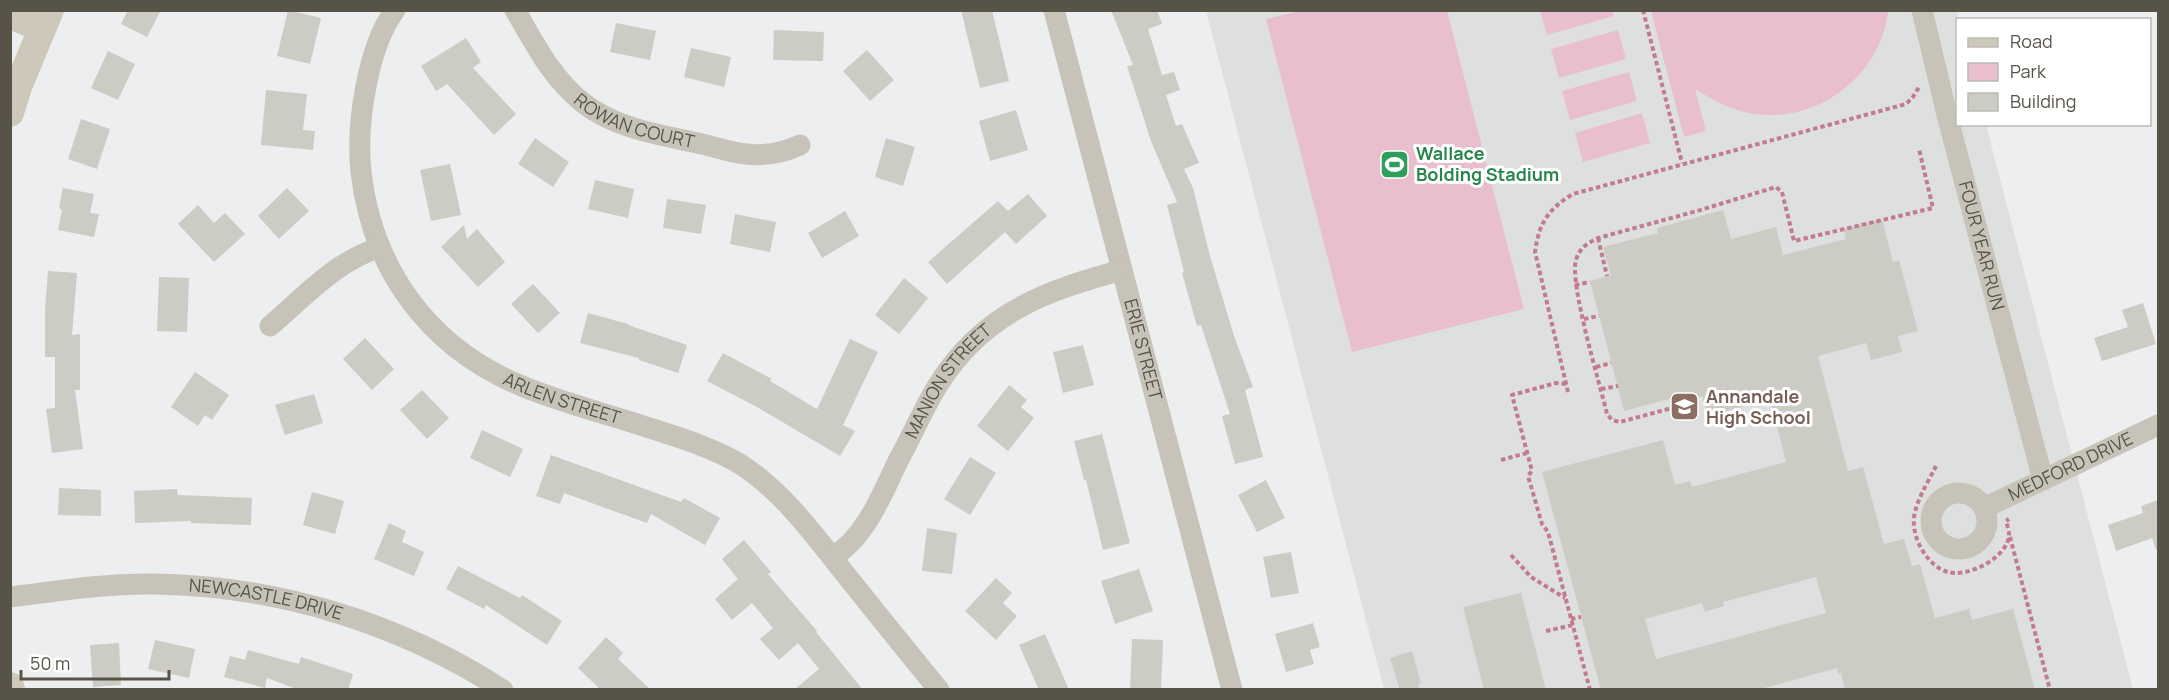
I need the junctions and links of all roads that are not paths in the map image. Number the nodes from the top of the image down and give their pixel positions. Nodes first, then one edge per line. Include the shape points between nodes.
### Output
1 (395, 10) edge
2 (515, 10) edge
3 (1054, 10) edge
4 (1922, 10) edge
5 (10, 15) edge
6 (46, 19) edge
7 (10, 113) edge
8 (800, 146) dead end
9 (379, 248) junction
10 (1122, 270) junction
11 (270, 326) dead end
12 (2158, 425) edge
13 (2043, 480) junction
14 (1984, 508) dead end
15 (833, 558) junction
16 (10, 597) edge
17 (503, 690) edge
18 (939, 690) edge
19 (1232, 690) edge

1 - 9 street, ARLEN STREET via 373,56 361,121 364,191
2 - 8 street, ROWAN COURT via 547,65 565,87 606,117 636,129 745,154 770,154
3 - 10 street, ERIE STREET
4 - 13 street, FOUR YEAR RUN
5 - 6 street
6 - 7 street
9 - 11 street via 352,258
9 - 15 street, ARLEN STREET via 409,299 432,326 475,361 518,385 689,441 739,464 781,498
10 - 15 street, MANION STREET via 1043,294 985,331 959,356 938,385 869,518
10 - 19 street, ERIE STREET
12 - 13 street, MEDFORD DRIVE
13 - 14 street, MEDFORD DRIVE
15 - 18 street, ARLEN STREET
16 - 17 street, NEWCASTLE DRIVE via 99,586 155,584 264,594 375,625 426,646

